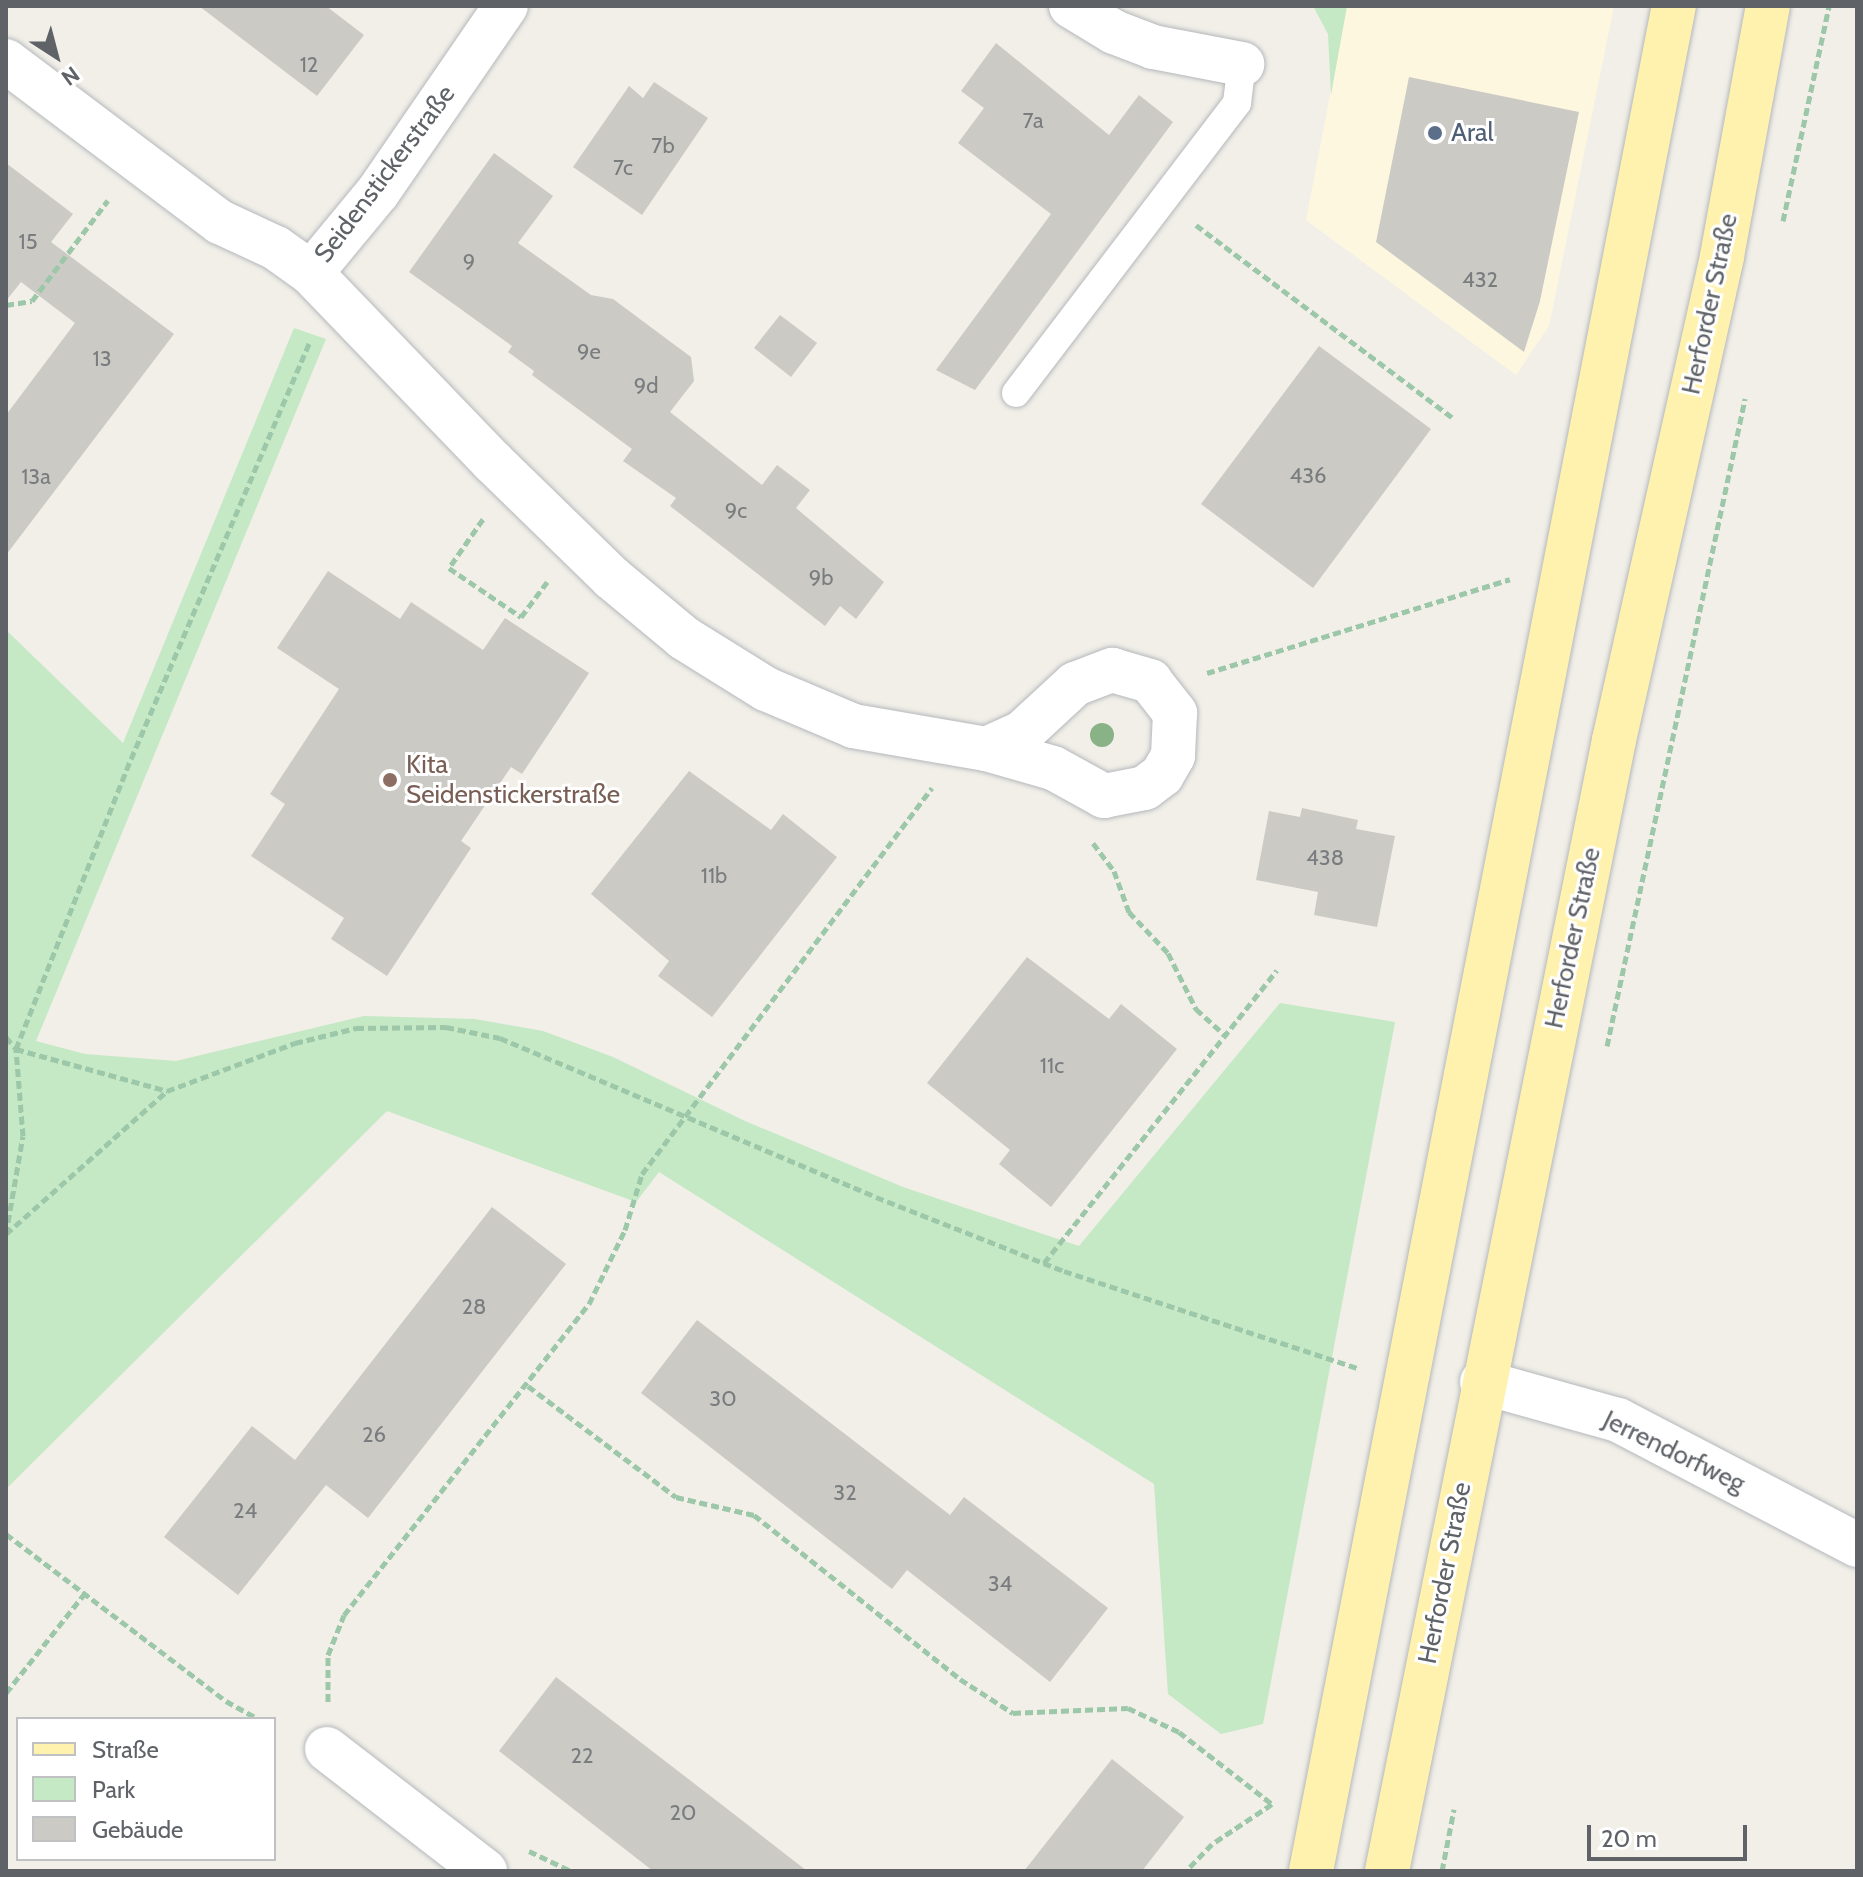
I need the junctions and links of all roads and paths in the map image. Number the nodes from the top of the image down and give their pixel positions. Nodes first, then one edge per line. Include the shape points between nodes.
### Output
1 (506, 6) edge
2 (1071, 6) edge
3 (1674, 6) edge
4 (1768, 6) edge
5 (1829, 6) edge
6 (6, 61) edge
7 (1242, 64) joint
8 (138, 161) junction
9 (1163, 200) junction
10 (1782, 225) dead end
11 (321, 283) junction
12 (6, 305) edge
13 (1016, 393) dead end
14 (1746, 396) dead end
15 (1454, 419) dead end
16 (510, 478) junction
17 (576, 542) junction
18 (1511, 579) dead end
19 (1164, 694) junction
20 (934, 744) junction
21 (986, 749) junction
22 (1083, 789) junction
23 (1277, 970) dead end
24 (1225, 1035) junction
25 (6, 1037) edge
26 (16, 1049) junction
27 (1606, 1052) dead end
28 (167, 1091) junction
29 (686, 1113) junction
30 (6, 1234) edge
31 (1044, 1263) junction
32 (1363, 1370) dead end
33 (1482, 1382) junction
34 (528, 1386) junction
35 (6, 1534) edge
36 (1857, 1545) edge
37 (85, 1593) junction
38 (6, 1693) edge
39 (255, 1717) edge
40 (327, 1749) joint
41 (485, 1871) edge
42 (1186, 1871) edge
43 (1311, 1871) edge
44 (1387, 1871) edge

1 - 11 street, Seidenstickerstraße
2 - 7 street via 1114,32 1153,47
3 - 43 main road
4 - 33 main road, Herforder Straße via 1722,256 1614,740
5 - 10 path
6 - 8 street, Seidenstickerstraße
7 - 9 lane via 1237,103
8 - 11 street, Seidenstickerstraße via 220,222 276,248
8 - 12 path via 32,301
9 - 13 lane
9 - 15 path
11 - 16 street
11 - 26 path
14 - 27 path
16 - 17 street
16 - 17 path via 449,568 521,617
17 - 20 street via 684,638 766,689 853,726
18 - 19 path via 1213,670
19 - 21 street via 1131,673 1093,674 1022,733
19 - 22 street via 1178,734 1162,775 1125,795
20 - 21 street
20 - 29 path via 935,780 928,796
21 - 22 street via 1053,768
22 - 24 path via 1086,834 1114,871 1129,912 1168,953 1196,1009
23 - 24 path
24 - 31 path
25 - 26 path
26 - 28 path
26 - 30 path via 23,1136
28 - 29 path via 295,1043 356,1028 446,1027 513,1042
28 - 30 path
29 - 31 path via 876,1197
29 - 34 path via 642,1174 597,1293
31 - 32 path
33 - 36 street, Jerrendorfweg via 1618,1420
33 - 44 main road, Herforder Straße
34 - 40 path via 344,1615 328,1655
34 - 42 path via 676,1497 754,1515 960,1679 1013,1713 1128,1708 1179,1732 1272,1804 1212,1844
35 - 37 path
37 - 38 path
37 - 39 path via 226,1701
40 - 41 street

